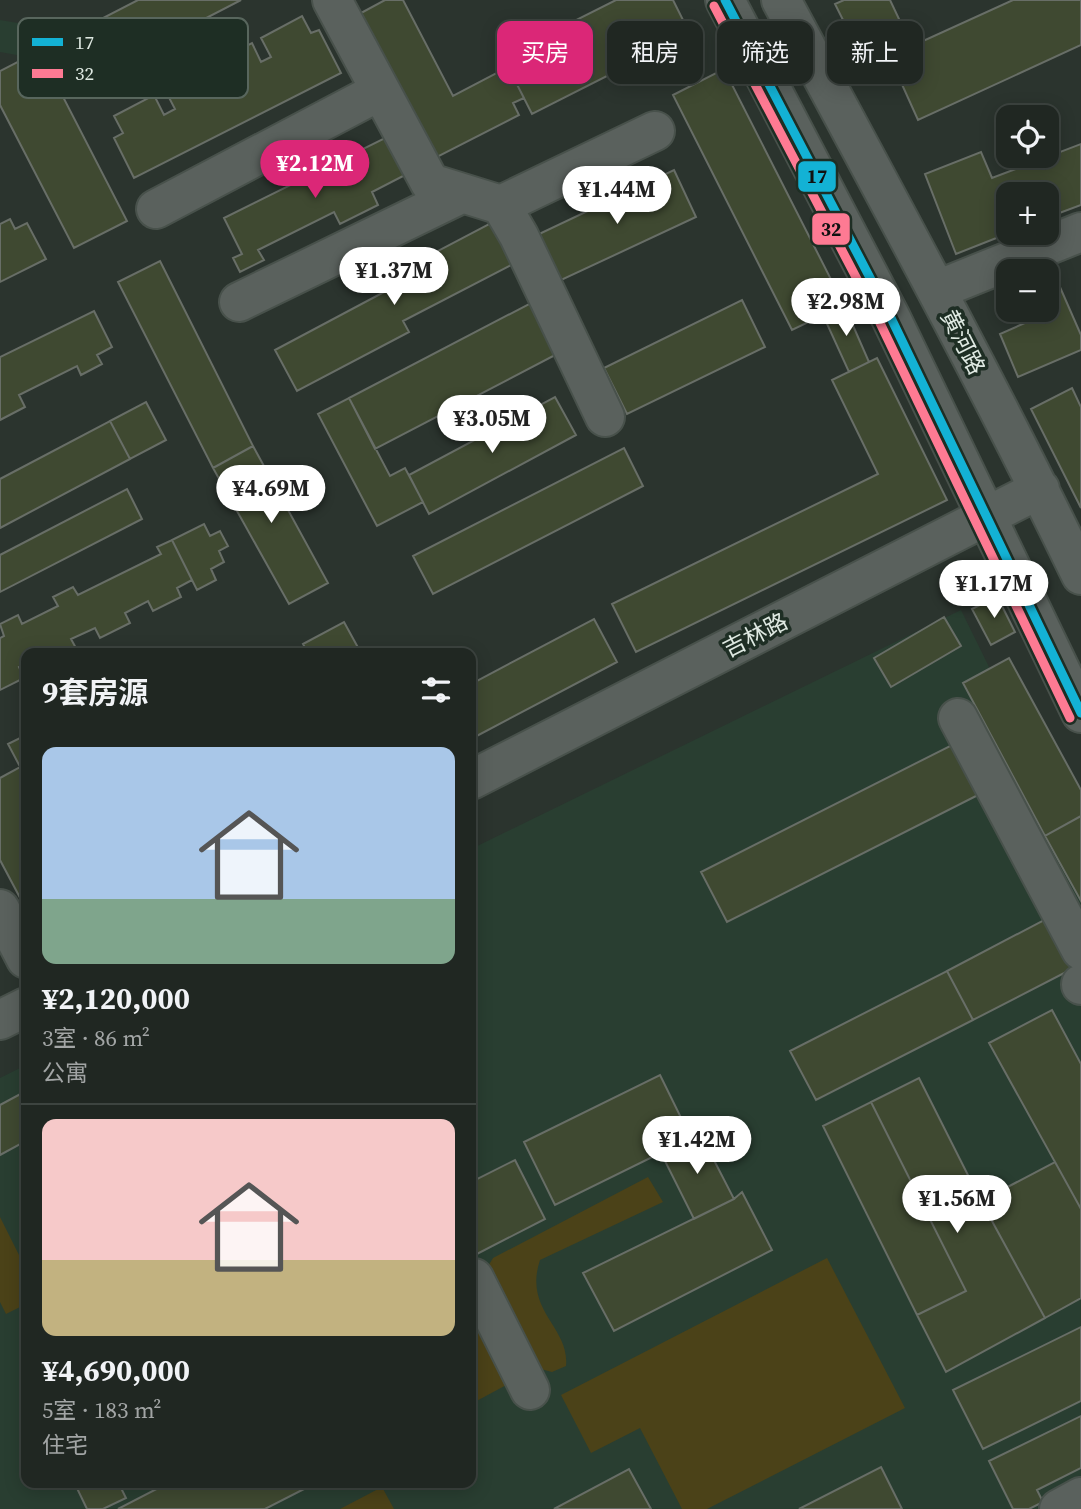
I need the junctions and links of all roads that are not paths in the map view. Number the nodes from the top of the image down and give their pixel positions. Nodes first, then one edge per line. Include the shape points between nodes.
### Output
1 (332, 0) edge
2 (724, 0) edge
3 (781, 0) edge
4 (380, 91) junction
5 (655, 131) dead end
6 (461, 194) junction
7 (502, 205) junction
8 (156, 209) dead end
9 (1081, 232) edge
10 (936, 290) junction
11 (239, 302) dead end
12 (605, 417) dead end
13 (1040, 489) junction
14 (986, 517) junction
15 (1081, 575) edge
16 (1081, 713) edge
17 (958, 718) dead end
18 (476, 777) edge
19 (0, 909) edge
20 (21, 949) edge
21 (1081, 950) edge
22 (21, 1010) edge
23 (0, 1020) edge
24 (476, 1282) edge
25 (530, 1390) dead end
26 (1081, 1497) edge
27 (1059, 1509) edge

1 - 4 street
2 - 14 street via 891,318
3 - 10 street, 黄河路
4 - 6 street via 430,183
4 - 8 street
5 - 7 street
6 - 7 street
6 - 11 street
7 - 12 street
9 - 10 street
10 - 13 street, 黄河路
13 - 14 street, 吉林路
13 - 15 street, 黄河路
14 - 16 street
14 - 18 street, 吉林路
17 - 21 street
19 - 20 street
22 - 23 street
24 - 25 street
26 - 27 street

